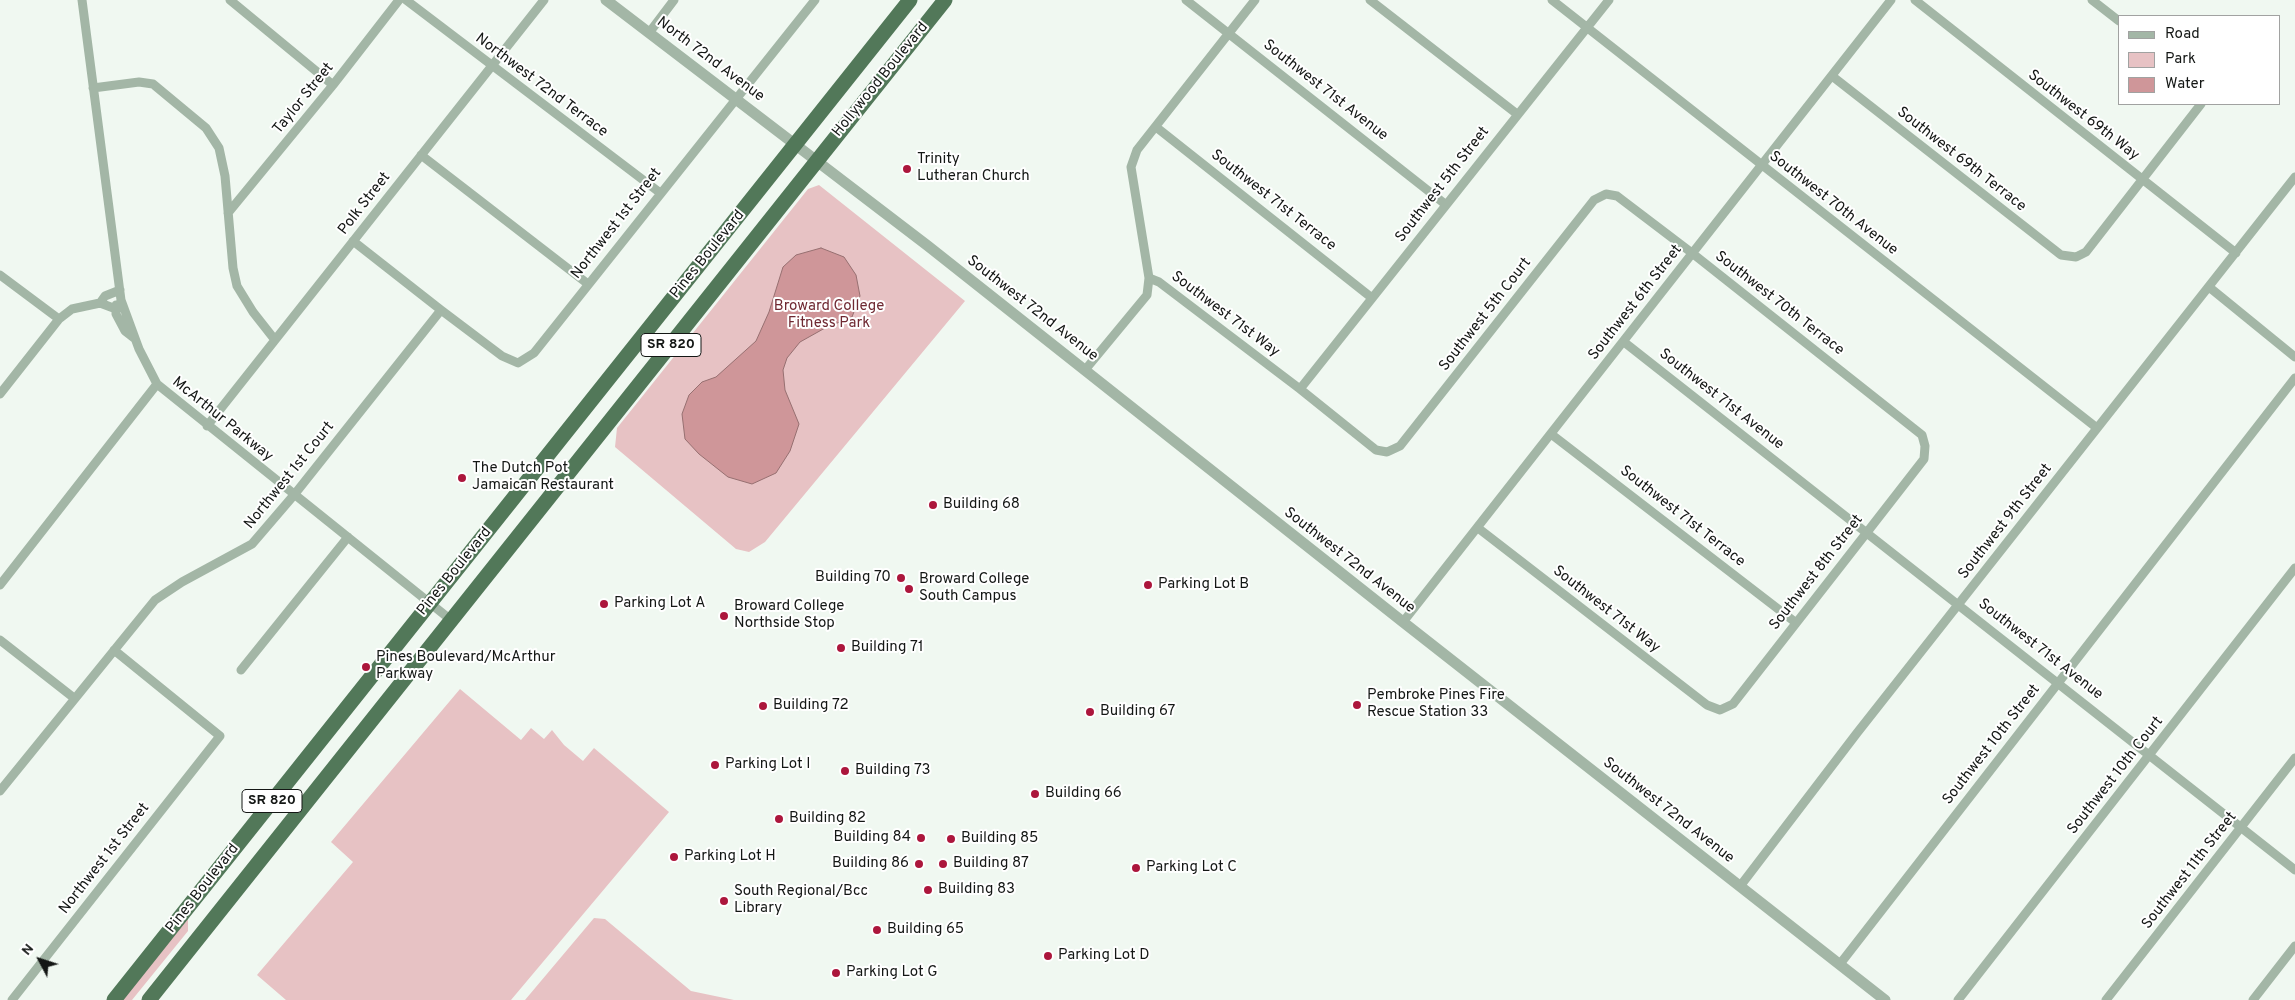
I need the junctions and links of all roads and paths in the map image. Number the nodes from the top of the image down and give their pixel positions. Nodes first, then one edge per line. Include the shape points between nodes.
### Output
1 (82, 0) edge
2 (230, 0) edge
3 (399, 0) edge
4 (406, 0) edge
5 (544, 0) edge
6 (606, 0) edge
7 (674, 0) edge
8 (815, 0) edge
9 (910, 0) edge
10 (945, 0) edge
11 (1186, 0) edge
12 (1255, 0) edge
13 (1370, 0) edge
14 (1552, 0) edge
15 (1609, 0) edge
16 (1891, 0) edge
17 (1915, 0) edge
18 (2092, 0) edge
19 (2118, 20) edge
20 (1587, 28) junction
21 (649, 33) junction
22 (1229, 33) junction
23 (492, 67) junction
24 (1832, 76) junction
25 (333, 85) junction
26 (93, 88) junction
27 (736, 99) junction
28 (2200, 105) edge
29 (1517, 114) junction
30 (1156, 127) junction
31 (796, 144) junction
32 (421, 155) junction
33 (817, 159) junction
34 (1762, 165) junction
35 (2295, 177) edge
36 (2143, 181) junction
37 (660, 192) junction
38 (1606, 194) joint
39 (1445, 204) junction
40 (228, 213) junction
41 (353, 241) junction
42 (1692, 252) junction
43 (2236, 253) junction
44 (0, 275) edge
45 (1149, 278) junction
46 (588, 284) junction
47 (2209, 287) junction
48 (118, 290) junction
49 (1372, 298) junction
50 (100, 303) junction
51 (116, 309) junction
52 (441, 310) junction
53 (59, 319) junction
54 (135, 338) junction
55 (275, 340) junction
56 (1624, 342) junction
57 (2295, 357) edge
58 (1085, 370) junction
59 (2295, 378) edge
60 (158, 384) junction
61 (1300, 389) junction
62 (0, 394) edge
63 (586, 408) junction
64 (207, 426) junction
65 (2097, 428) junction
66 (1552, 434) junction
67 (596, 440) junction
68 (1925, 446) joint
69 (1387, 452) joint
70 (294, 495) junction
71 (1478, 528) junction
72 (1868, 532) junction
73 (348, 538) junction
74 (2295, 568) edge
75 (0, 585) edge
76 (430, 603) junction
77 (1960, 604) junction
78 (451, 620) junction
79 (1403, 622) junction
80 (1795, 622) junction
81 (0, 640) edge
82 (114, 650) junction
83 (241, 670) dead end
84 (2059, 682) junction
85 (74, 698) junction
86 (1720, 710) joint
87 (2150, 755) junction
88 (2295, 758) edge
89 (0, 791) edge
90 (2242, 827) junction
91 (2295, 870) edge
92 (1741, 885) junction
93 (2295, 946) edge
94 (1840, 964) junction
95 (12, 1000) edge
96 (114, 1000) edge
97 (149, 1000) edge
98 (1885, 1000) edge
99 (1958, 1000) edge
100 (2106, 1000) edge
101 (2253, 1000) edge

1 - 26 street, McArthur Parkway
2 - 25 street
3 - 25 street, Taylor Street
4 - 23 street, Northwest 72nd Terrace
5 - 23 street, Polk Street
6 - 21 street, North 72nd Avenue
7 - 21 street
8 - 27 street, Northwest 1st Street
9 - 31 highway, Hollywood Boulevard / SR 820
10 - 33 highway, Hollywood Boulevard / SR 820
11 - 22 street, Southwest 71st Avenue
12 - 22 street, Southwest 71st Way
13 - 29 street
14 - 20 street, Southwest 70th Avenue
15 - 20 street, Southwest 5th Street
16 - 24 street, Southwest 6th Street
17 - 36 street, Southwest 69th Way
18 - 19 street
20 - 29 street, Southwest 5th Street
20 - 34 street, Southwest 70th Avenue
21 - 27 street, North 72nd Avenue
22 - 30 street, Southwest 71st Way
22 - 39 street, Southwest 71st Avenue
23 - 32 street, Polk Street
23 - 37 street, Northwest 72nd Terrace
24 - 34 street, Southwest 6th Street
24 - 36 street, Southwest 69th Terrace via 2061,255 2076,257 2086,252
25 - 40 street, Taylor Street
26 - 40 street via 140,82 153,84 206,128 219,148
26 - 48 street, McArthur Parkway
27 - 31 street, North 72nd Avenue
27 - 37 street, Northwest 1st Street
28 - 36 street
29 - 39 street, Southwest 5th Street
30 - 45 street, Southwest 71st Way via 1137,150 1131,167
30 - 49 street, Southwest 71st Terrace
31 - 33 street, Southwest 72nd Avenue
31 - 63 highway, Pines Boulevard / SR 820
32 - 41 street, Polk Street
32 - 46 street
33 - 58 street, Southwest 72nd Avenue
33 - 67 highway, Pines Boulevard / SR 820
34 - 42 street, Southwest 6th Street
34 - 65 street, Southwest 70th Avenue
35 - 43 street, Southwest 9th Street
36 - 43 street, Southwest 69th Way
37 - 46 street, Northwest 1st Street
38 - 42 street, Southwest 70th Terrace via 1617,196
38 - 69 street, Southwest 5th Court via 1594,200 1400,446
39 - 49 street, Southwest 5th Street
40 - 55 street via 237,286
41 - 52 street
41 - 55 street, Polk Street
42 - 56 street, Southwest 6th Street
42 - 68 street, Southwest 70th Terrace via 1922,435
43 - 47 street, Southwest 9th Street
44 - 53 street
45 - 58 street via 1147,296
45 - 61 street, Southwest 71st Way via 1159,282
46 - 52 street, Northwest 1st Street via 534,353 518,363 502,356
47 - 57 street
47 - 65 street, Southwest 9th Street
48 - 50 street via 105,296
48 - 51 street, McArthur Parkway
48 - 54 street, McArthur Parkway
49 - 61 street, Southwest 5th Street
50 - 51 street
50 - 53 street via 72,310
51 - 54 street, McArthur Parkway via 125,331
52 - 70 street, Northwest 1st Court
53 - 62 street
54 - 60 street, McArthur Parkway
55 - 64 street, Polk Street
56 - 66 street, Southwest 6th Street
56 - 72 street, Southwest 71st Avenue
58 - 79 street, Southwest 72nd Avenue
59 - 84 street, Southwest 10th Street
60 - 64 street, McArthur Parkway
60 - 75 street
61 - 69 street, Southwest 71st Way via 1376,450
63 - 67 highway via 587,422
63 - 76 highway, Pines Boulevard / SR 820
64 - 70 street, McArthur Parkway
65 - 77 street, Southwest 9th Street
66 - 71 street, Southwest 6th Street
66 - 80 street, Southwest 71st Terrace
67 - 78 highway, Pines Boulevard / SR 820
68 - 72 street, Southwest 8th Street via 1924,459
70 - 73 street, McArthur Parkway
70 - 82 street, Northwest 1st Court via 252,544 155,600
71 - 79 street, Southwest 6th Street
71 - 86 street, Southwest 71st Way via 1706,705
72 - 77 street, Southwest 71st Avenue
72 - 80 street, Southwest 8th Street
73 - 76 street, McArthur Parkway
73 - 83 street
74 - 87 street, Southwest 10th Court
76 - 78 street, McArthur Parkway
76 - 96 highway, Pines Boulevard / SR 820
77 - 84 street, Southwest 71st Avenue
77 - 92 street, Southwest 9th Street
78 - 97 highway, Pines Boulevard / SR 820
79 - 92 street, Southwest 72nd Avenue
80 - 86 street, Southwest 8th Street via 1732,704
81 - 85 street
82 - 85 street, Northwest 1st Court
82 - 95 street, Northwest 1st Street via 220,736
84 - 87 street, Southwest 71st Avenue
84 - 94 street, Southwest 10th Street
85 - 89 street, Northwest 1st Court
87 - 90 street, Southwest 71st Avenue
87 - 99 street, Southwest 10th Court
88 - 90 street, Southwest 11th Street
90 - 91 street, Southwest 71st Avenue
90 - 100 street, Southwest 11th Street
92 - 94 street, Southwest 72nd Avenue
93 - 101 street
94 - 98 street, Southwest 72nd Avenue

